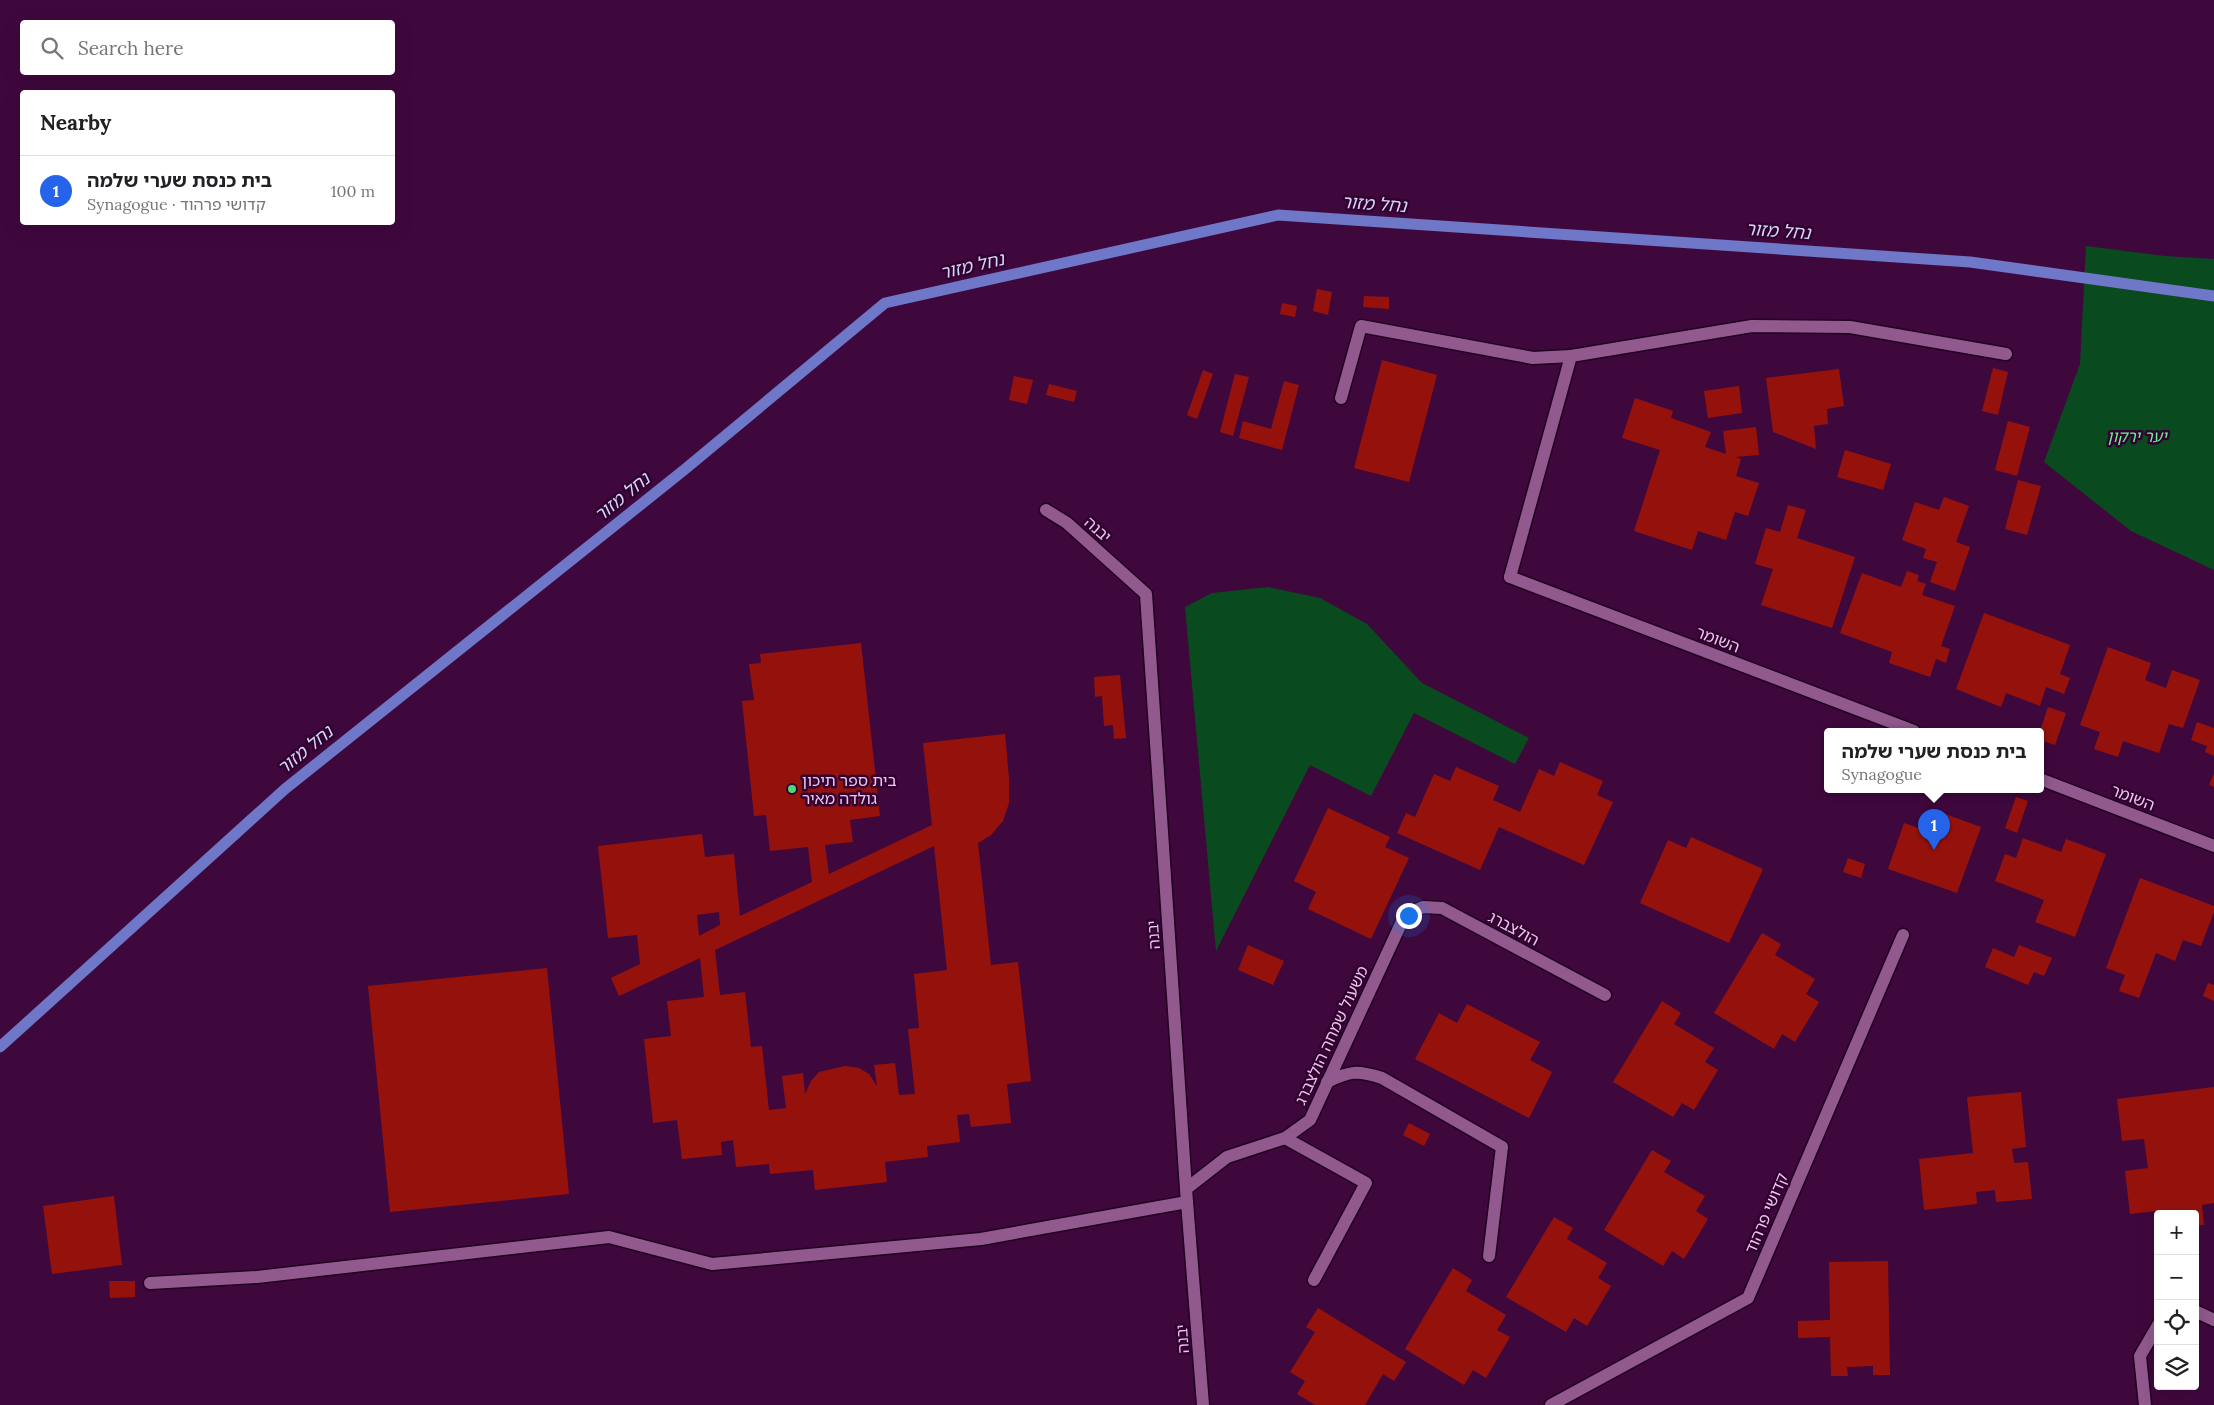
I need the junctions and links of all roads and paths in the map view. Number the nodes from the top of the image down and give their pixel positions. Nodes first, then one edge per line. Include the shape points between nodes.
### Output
1 (2006, 354) dead end
2 (1571, 356) junction
3 (1340, 398) dead end
4 (1046, 510) dead end
5 (1906, 728) edge
6 (2044, 781) edge
7 (2214, 846) edge
8 (1405, 915) joint
9 (1903, 935) dead end
10 (1605, 995) dead end
11 (1327, 1082) junction
12 (1285, 1138) junction
13 (1187, 1195) junction
14 (1489, 1256) dead end
15 (1314, 1280) dead end
16 (150, 1283) dead end
17 (2199, 1313) edge
18 (2214, 1320) edge
19 (2154, 1332) edge
20 (1203, 1405) edge
21 (1551, 1405) edge
22 (2144, 1405) edge

1 - 2 street via 1850,327 1752,326
2 - 3 street via 1533,358 1361,326
2 - 5 street, השומר via 1510,577
4 - 13 street, יבנה via 1067,523 1146,594
6 - 7 street, השומר
8 - 10 street, הולצברג via 1423,906 1442,908
8 - 11 street, משעול שמחה הולצברג
9 - 21 street, קדושי פרהוד via 1748,1298
11 - 12 street, משעול שמחה הולצברג via 1310,1120
11 - 14 street via 1347,1072 1364,1072 1382,1078 1502,1147
12 - 13 street, משעול שמחה הולצברג via 1227,1157
12 - 15 street via 1366,1183
13 - 16 street via 981,1240 712,1264 609,1238 257,1276
13 - 20 street, יבנה
17 - 18 street
19 - 22 street via 2140,1356

